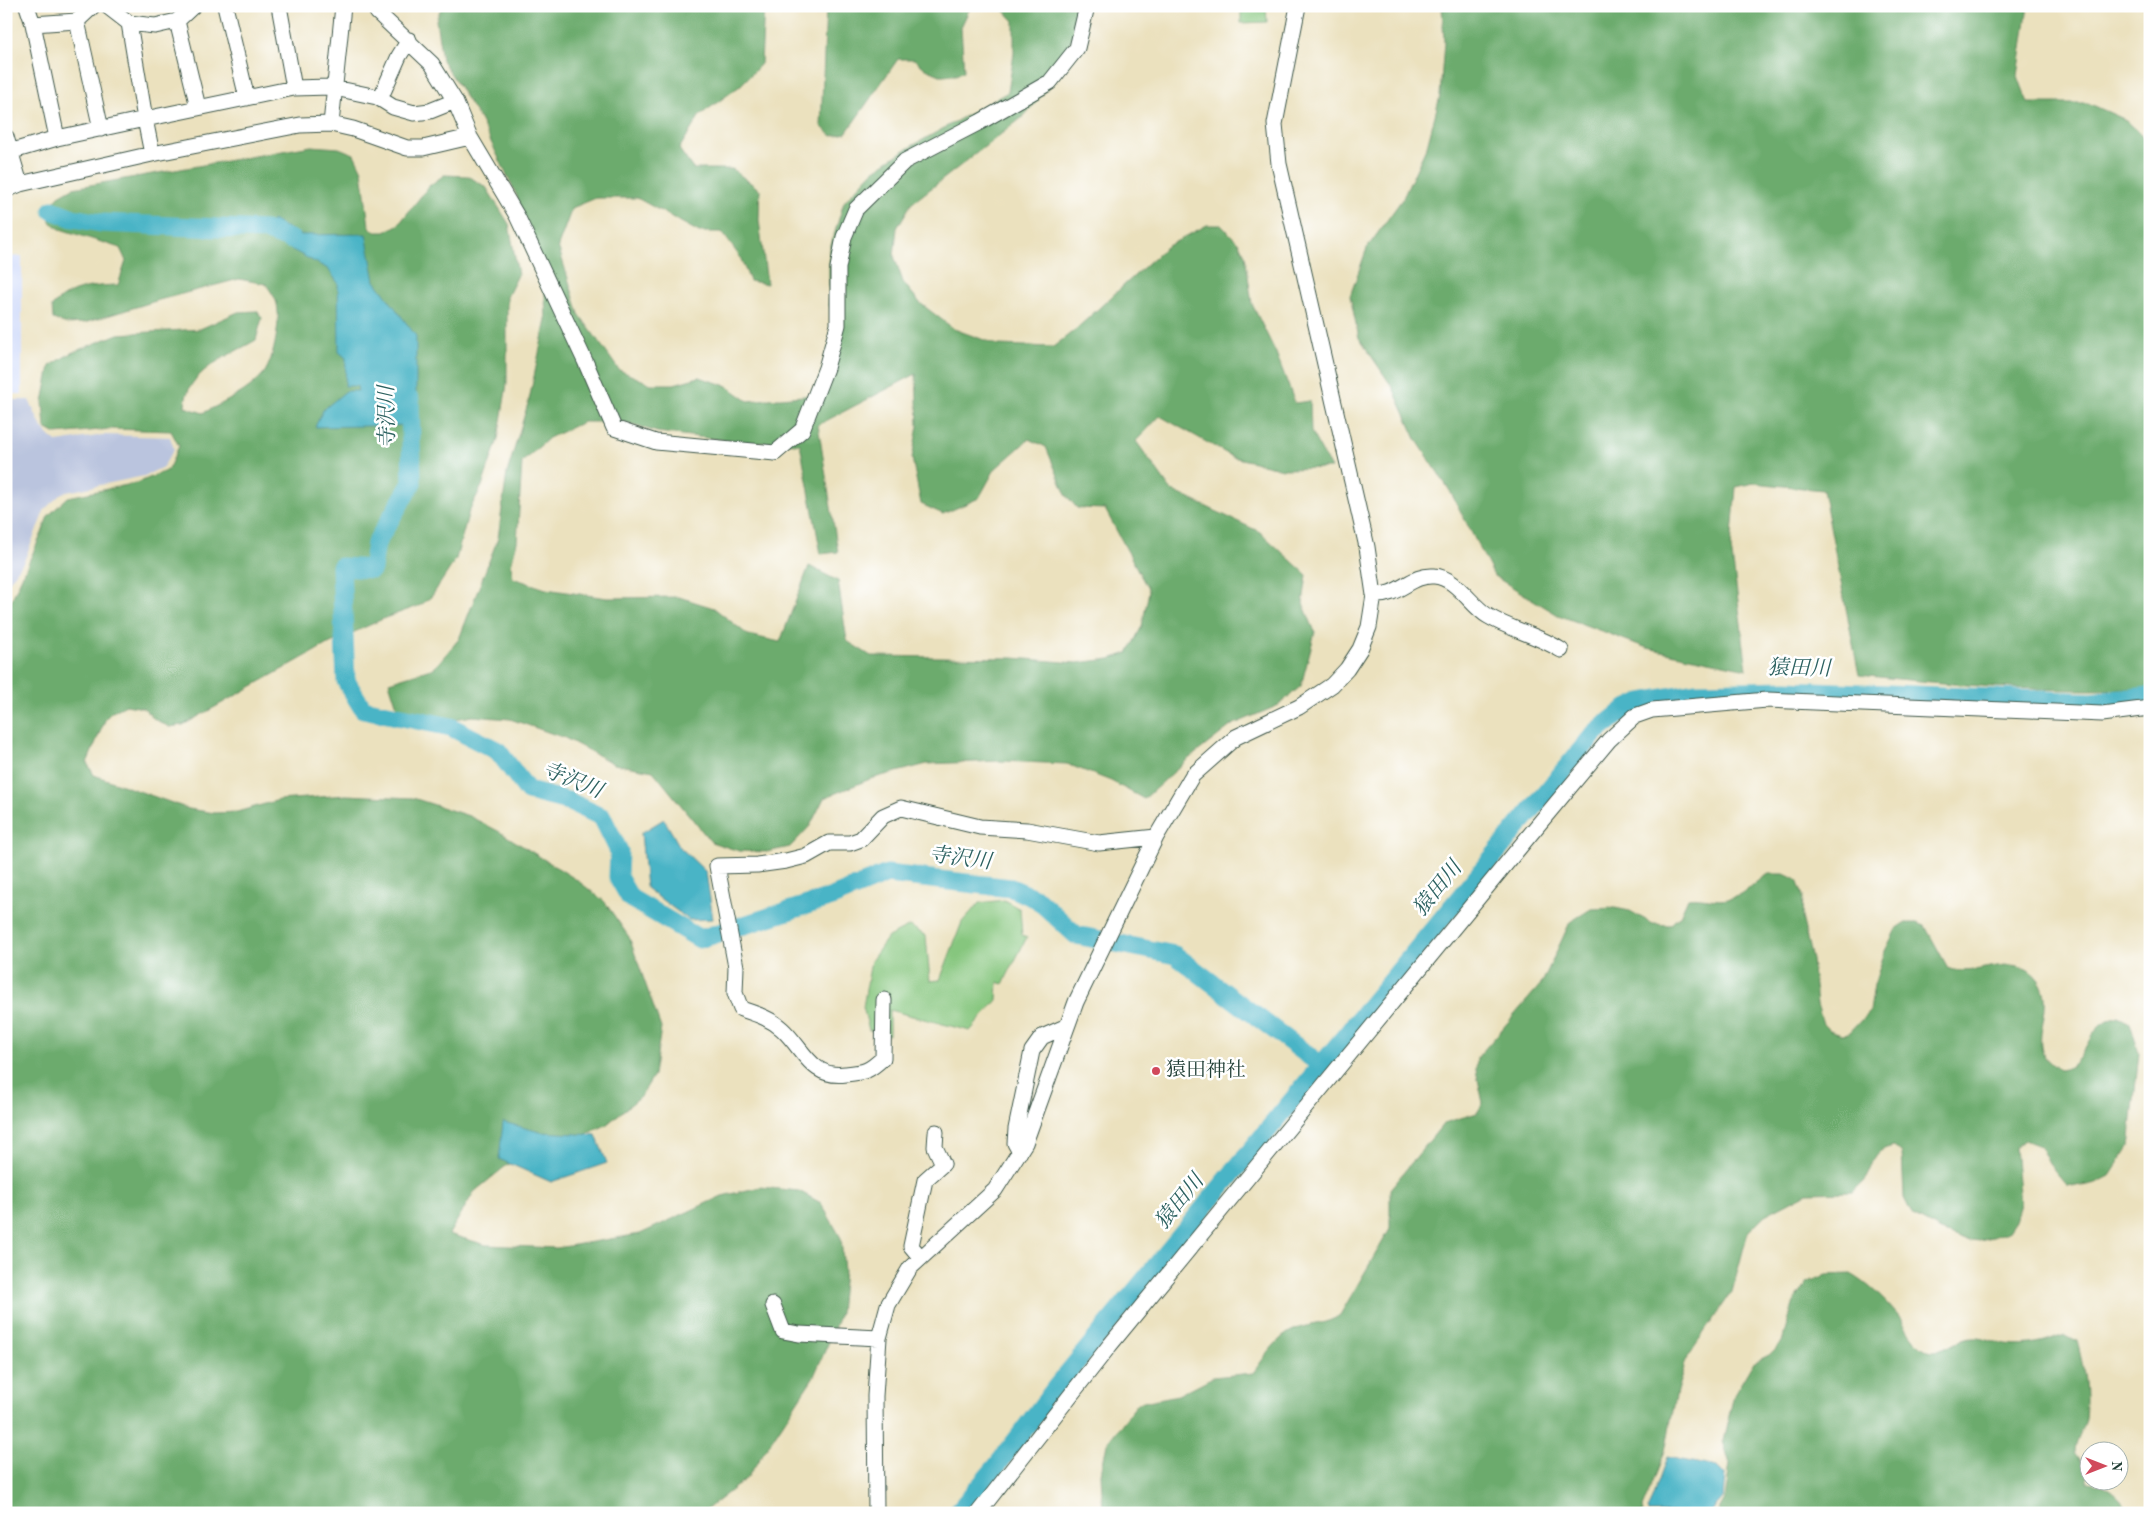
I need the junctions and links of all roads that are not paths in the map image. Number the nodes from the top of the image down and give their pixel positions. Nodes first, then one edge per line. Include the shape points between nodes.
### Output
1 (27, 6) edge
2 (93, 6) edge
3 (107, 6) edge
4 (193, 6) edge
5 (225, 6) edge
6 (279, 6) edge
7 (344, 6) edge
8 (377, 6) edge
9 (1087, 6) edge
10 (1298, 6) edge
11 (77, 21) junction
12 (177, 21) junction
13 (129, 23) junction
14 (33, 24) junction
15 (408, 40) junction
16 (294, 88) junction
17 (335, 88) junction
18 (247, 98) junction
19 (380, 99) junction
20 (455, 101) junction
21 (198, 107) junction
22 (145, 120) junction
23 (331, 124) junction
24 (101, 129) junction
25 (470, 137) junction
26 (57, 138) junction
27 (8, 147) edge
28 (152, 154) junction
29 (13, 187) edge
30 (1374, 595) junction
31 (1561, 650) dead end
32 (2150, 708) edge
33 (1156, 837) junction
34 (884, 1000) dead end
35 (1067, 1026) junction
36 (936, 1132) dead end
37 (1020, 1152) junction
38 (921, 1258) junction
39 (773, 1306) dead end
40 (879, 1338) junction
41 (876, 1513) edge
42 (978, 1513) edge

1 - 14 street
2 - 11 street
3 - 13 street
4 - 12 street
5 - 18 street
6 - 16 street
7 - 17 street
8 - 15 street via 377,12
9 - 25 street via 1077,48 1050,82 905,161 856,209 844,237 838,268 838,324 826,368 802,430 775,452 656,442 614,428 517,216
10 - 30 street via 1275,124 1279,164 1367,547
11 - 14 street
11 - 24 street
12 - 13 street via 155,26
12 - 21 street
13 - 22 street
14 - 26 street
15 - 19 street
15 - 20 street via 432,64
16 - 17 street
16 - 18 street
17 - 19 street
17 - 23 street
18 - 21 street
19 - 20 street via 392,107 414,113 430,111
20 - 25 street
21 - 22 street
22 - 24 street
22 - 28 street
23 - 25 street via 407,148 423,148
23 - 28 street via 300,124
24 - 26 street
26 - 27 street
27 - 29 street
28 - 29 street
30 - 31 street via 1386,596 1420,578 1437,576 1447,580 1488,616 1546,640
30 - 33 street via 1369,627 1347,669 1332,685 1300,707 1236,737 1209,759 1192,776
32 - 42 street via 2102,714 1767,700 1667,708 1635,716 1609,740 1531,833 1110,1345
33 - 34 street via 1099,843 1027,830 980,827 901,808 883,816 861,839 850,843 829,843 806,856 786,861 717,866 736,967 735,993 741,1009 770,1019 816,1068 832,1076 867,1072 883,1058
33 - 35 street
35 - 37 street
35 - 37 street via 1042,1037 1032,1051 1016,1129 1015,1143
36 - 38 street via 935,1147 943,1164 925,1180 911,1246
37 - 38 street via 996,1190
38 - 40 street via 910,1268 888,1305
39 - 40 street via 783,1331
40 - 41 street via 875,1396

